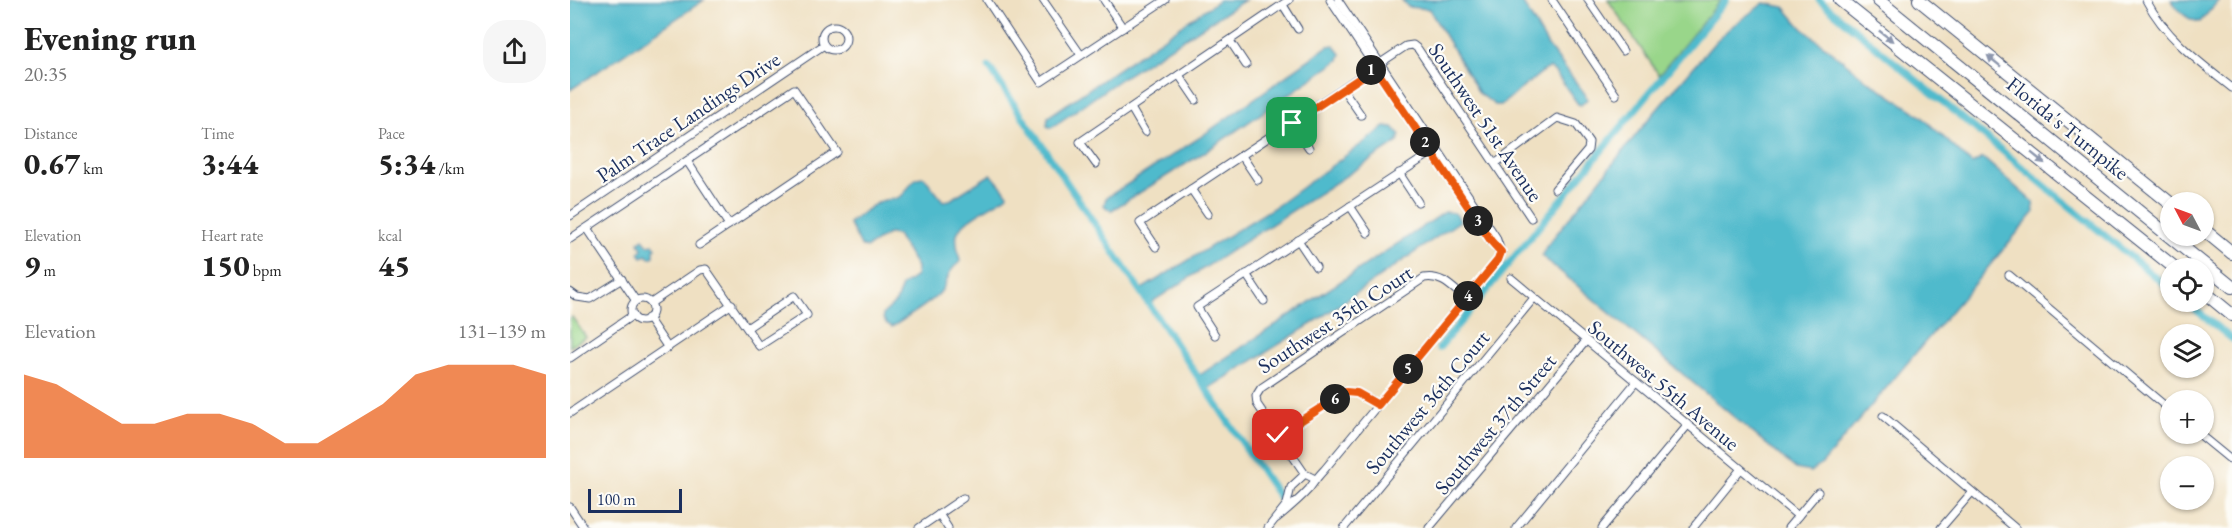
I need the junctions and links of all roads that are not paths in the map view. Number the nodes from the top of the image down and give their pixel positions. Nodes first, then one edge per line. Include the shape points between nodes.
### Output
1 (987, 0) edge
2 (1043, 0) edge
3 (1104, 0) edge
4 (1330, 0) edge
5 (1338, 0) edge
6 (1552, 0) edge
7 (1588, 0) edge
8 (1840, 0) edge
9 (1878, 0) edge
10 (1919, 0) edge
11 (2146, 0) edge
12 (1163, 1) edge
13 (1286, 2) edge
14 (1123, 28) junction
15 (1298, 28) dead end
16 (1230, 40) junction
17 (824, 45) dead end
18 (1623, 51) dead end
19 (1082, 55) junction
20 (1246, 65) dead end
21 (1378, 66) junction
22 (1179, 75) junction
23 (2232, 88) edge
24 (1343, 89) junction
25 (1616, 95) dead end
26 (1196, 100) dead end
27 (1131, 108) junction
28 (1360, 115) dead end
29 (1292, 123) junction
30 (1145, 132) dead end
31 (1309, 148) dead end
32 (1434, 150) junction
33 (1242, 156) junction
34 (687, 161) junction
35 (1496, 162) junction
36 (1096, 164) dead end
37 (1399, 173) junction
38 (1258, 180) dead end
39 (1191, 189) junction
40 (1555, 189) dead end
41 (2160, 195) edge
42 (1418, 202) dead end
43 (1350, 206) junction
44 (1208, 214) dead end
45 (570, 216) edge
46 (1532, 218) dead end
47 (729, 225) junction
48 (587, 228) junction
49 (1368, 233) dead end
50 (2214, 238) edge
51 (570, 239) edge
52 (1298, 240) junction
53 (699, 245) dead end
54 (1156, 248) dead end
55 (2232, 253) edge
56 (2162, 258) edge
57 (1316, 267) dead end
58 (1246, 274) junction
59 (2009, 274) dead end
60 (1510, 278) dead end
61 (622, 279) junction
62 (2232, 287) edge
63 (570, 292) edge
64 (1534, 298) junction
65 (1466, 299) junction
66 (2214, 300) edge
67 (636, 301) junction
68 (1264, 301) dead end
69 (651, 303) junction
70 (732, 304) junction
71 (633, 315) junction
72 (2232, 315) edge
73 (648, 318) junction
74 (747, 328) junction
75 (1215, 335) dead end
76 (1586, 341) junction
77 (668, 348) junction
78 (570, 358) edge
79 (1635, 383) junction
80 (2160, 402) edge
81 (1378, 405) junction
82 (570, 413) edge
83 (1883, 416) dead end
84 (1687, 426) junction
85 (1278, 435) junction
86 (2211, 444) edge
87 (2232, 461) edge
88 (1740, 470) junction
89 (1305, 474) junction
90 (1315, 479) junction
91 (1298, 480) junction
92 (1818, 492) dead end
93 (1972, 492) junction
94 (1301, 496) junction
95 (963, 498) dead end
96 (570, 507) edge
97 (939, 514) junction
98 (1798, 516) junction
99 (1277, 518) junction
100 (584, 528) edge
101 (919, 528) edge
102 (948, 528) edge
103 (1268, 528) edge
104 (1344, 528) edge
105 (1429, 528) edge
106 (1516, 528) edge
107 (1602, 528) edge
108 (1693, 528) edge
109 (1788, 528) edge
110 (1941, 528) edge
111 (2015, 528) edge

1 - 19 street via 1041,82
2 - 19 street
3 - 14 street
4 - 21 street
5 - 21 street
6 - 25 street
7 - 18 street
8 -> 56 highway
9 - 62 highway, Florida's Turnpike
41 -> 10 highway, Florida's Turnpike
11 - 23 street via 2168,34
12 - 14 street
13 - 15 street
13 - 16 street
14 - 19 street
16 - 20 street
16 - 22 street
17 - 45 street, Palm Trace Landings Drive
21 - 24 street
21 - 32 street
21 - 35 street, Southwest 51st Avenue via 1406,46 1418,49
22 - 26 street
22 - 27 street
24 - 28 street
24 - 29 street
27 - 30 street
27 - 36 street via 1080,142
29 - 31 street
29 - 33 street
32 - 37 street
32 - 65 street via 1496,237 1501,252
33 - 38 street
33 - 39 street
34 - 47 street
34 - 47 street via 794,89 837,152
34 - 48 street
35 - 40 street via 1557,118 1576,124 1589,142 1588,150
35 - 46 street, Southwest 51st Avenue
37 - 42 street
37 - 43 street
39 - 44 street
39 - 54 street via 1140,223
43 - 49 street
43 - 52 street
47 - 53 street
48 - 51 street
48 - 61 street
50 - 55 highway
52 - 57 street
52 - 58 street
58 - 68 street
58 - 75 street via 1197,307
59 - 80 street
60 - 64 street, Southwest 55th Avenue
61 - 63 street via 591,299
61 - 67 street
64 - 76 street, Southwest 55th Avenue
64 - 104 street, Southwest 36th Court
65 - 81 street
65 - 85 street, Southwest 35th Court via 1442,279 1424,278 1261,388 1257,404
66 - 72 highway
67 - 69 street via 644,299
67 - 71 street
69 - 70 street via 700,270 709,270
69 - 73 street via 653,310
70 - 74 street
70 - 77 street
71 - 73 street via 641,320
71 - 78 street
73 - 77 street
74 - 74 street via 759,346 807,315 794,296
76 - 79 street, Southwest 55th Avenue
76 - 105 street, Southwest 37th Street
77 - 82 street
79 - 84 street, Southwest 55th Avenue
79 - 106 street
81 - 85 street via 1357,393 1346,392
81 - 90 street
83 - 93 street
84 - 88 street, Southwest 55th Avenue
84 - 107 street
85 - 89 street
86 - 87 street
88 - 98 street, Southwest 55th Avenue
88 - 108 street
89 - 90 street
89 - 91 street
90 - 94 street
91 - 94 street
91 - 99 street via 1289,489 1289,501
92 - 98 street
93 - 110 street
93 - 111 street
94 - 99 street
95 - 97 street
96 - 100 street
97 - 101 street
97 - 102 street
98 - 109 street
99 - 103 street

